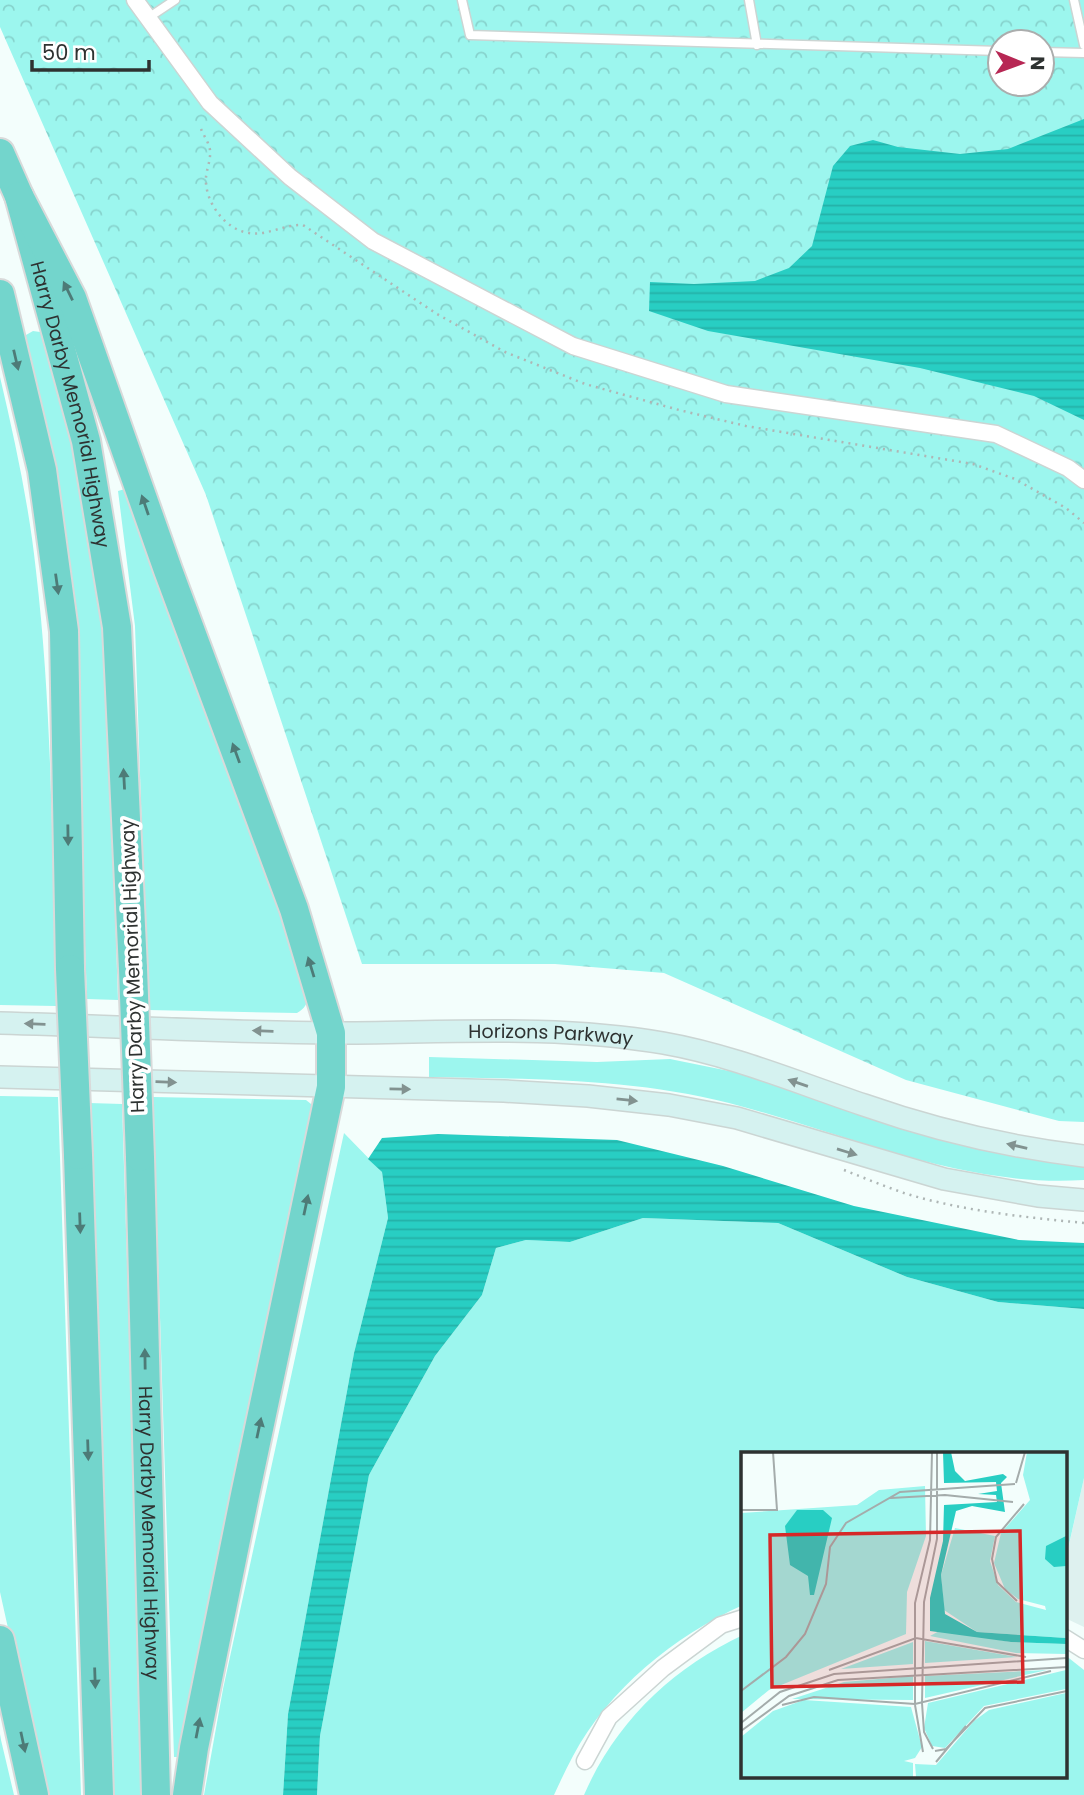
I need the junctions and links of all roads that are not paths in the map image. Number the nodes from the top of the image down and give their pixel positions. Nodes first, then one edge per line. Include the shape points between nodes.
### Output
1 (135, 0) edge
2 (175, 0) edge
3 (462, 0) edge
4 (749, 0) edge
5 (1074, 0) edge
6 (148, 18) junction
7 (757, 45) junction
8 (1084, 45) edge
9 (986, 51) edge
10 (1056, 52) edge
11 (1084, 53) edge
12 (0, 153) edge
13 (19, 196) junction
14 (0, 294) edge
15 (1084, 480) edge
16 (0, 1023) edge
17 (331, 1033) junction
18 (0, 1077) edge
19 (331, 1087) junction
20 (1084, 1156) edge
21 (1084, 1200) edge
22 (741, 1619) edge
23 (1066, 1639) edge
24 (0, 1640) edge
25 (1084, 1650) edge
26 (585, 1760) dead end
27 (34, 1795) edge
28 (99, 1795) edge
29 (156, 1795) edge
30 (187, 1795) edge

1 - 6 street
2 - 6 lane
3 - 7 lane via 470,35
4 - 7 lane
5 - 8 lane
6 - 15 street via 210,103 290,177 352,225 373,241 573,346 726,394 996,433
7 - 9 lane
10 - 11 lane
12 - 13 highway, Harry Darby Memorial Highway
17 -> 13 highway via 293,909 72,298
29 -> 13 highway, Harry Darby Memorial Highway, bridge via 140,1157 117,627 86,441
14 -> 28 highway, bridge via 42,470 64,631 70,969
17 -> 16 main road, Horizons Parkway
17 - 19 highway
20 -> 17 main road, Horizons Parkway via 1031,1150 944,1130 741,1063 664,1043 585,1033 502,1030
18 -> 19 main road
19 -> 21 main road via 504,1091 668,1105 737,1118 944,1179
30 -> 19 highway
22 - 26 street via 721,1625 663,1668 610,1717
23 - 25 street
24 -> 27 highway

